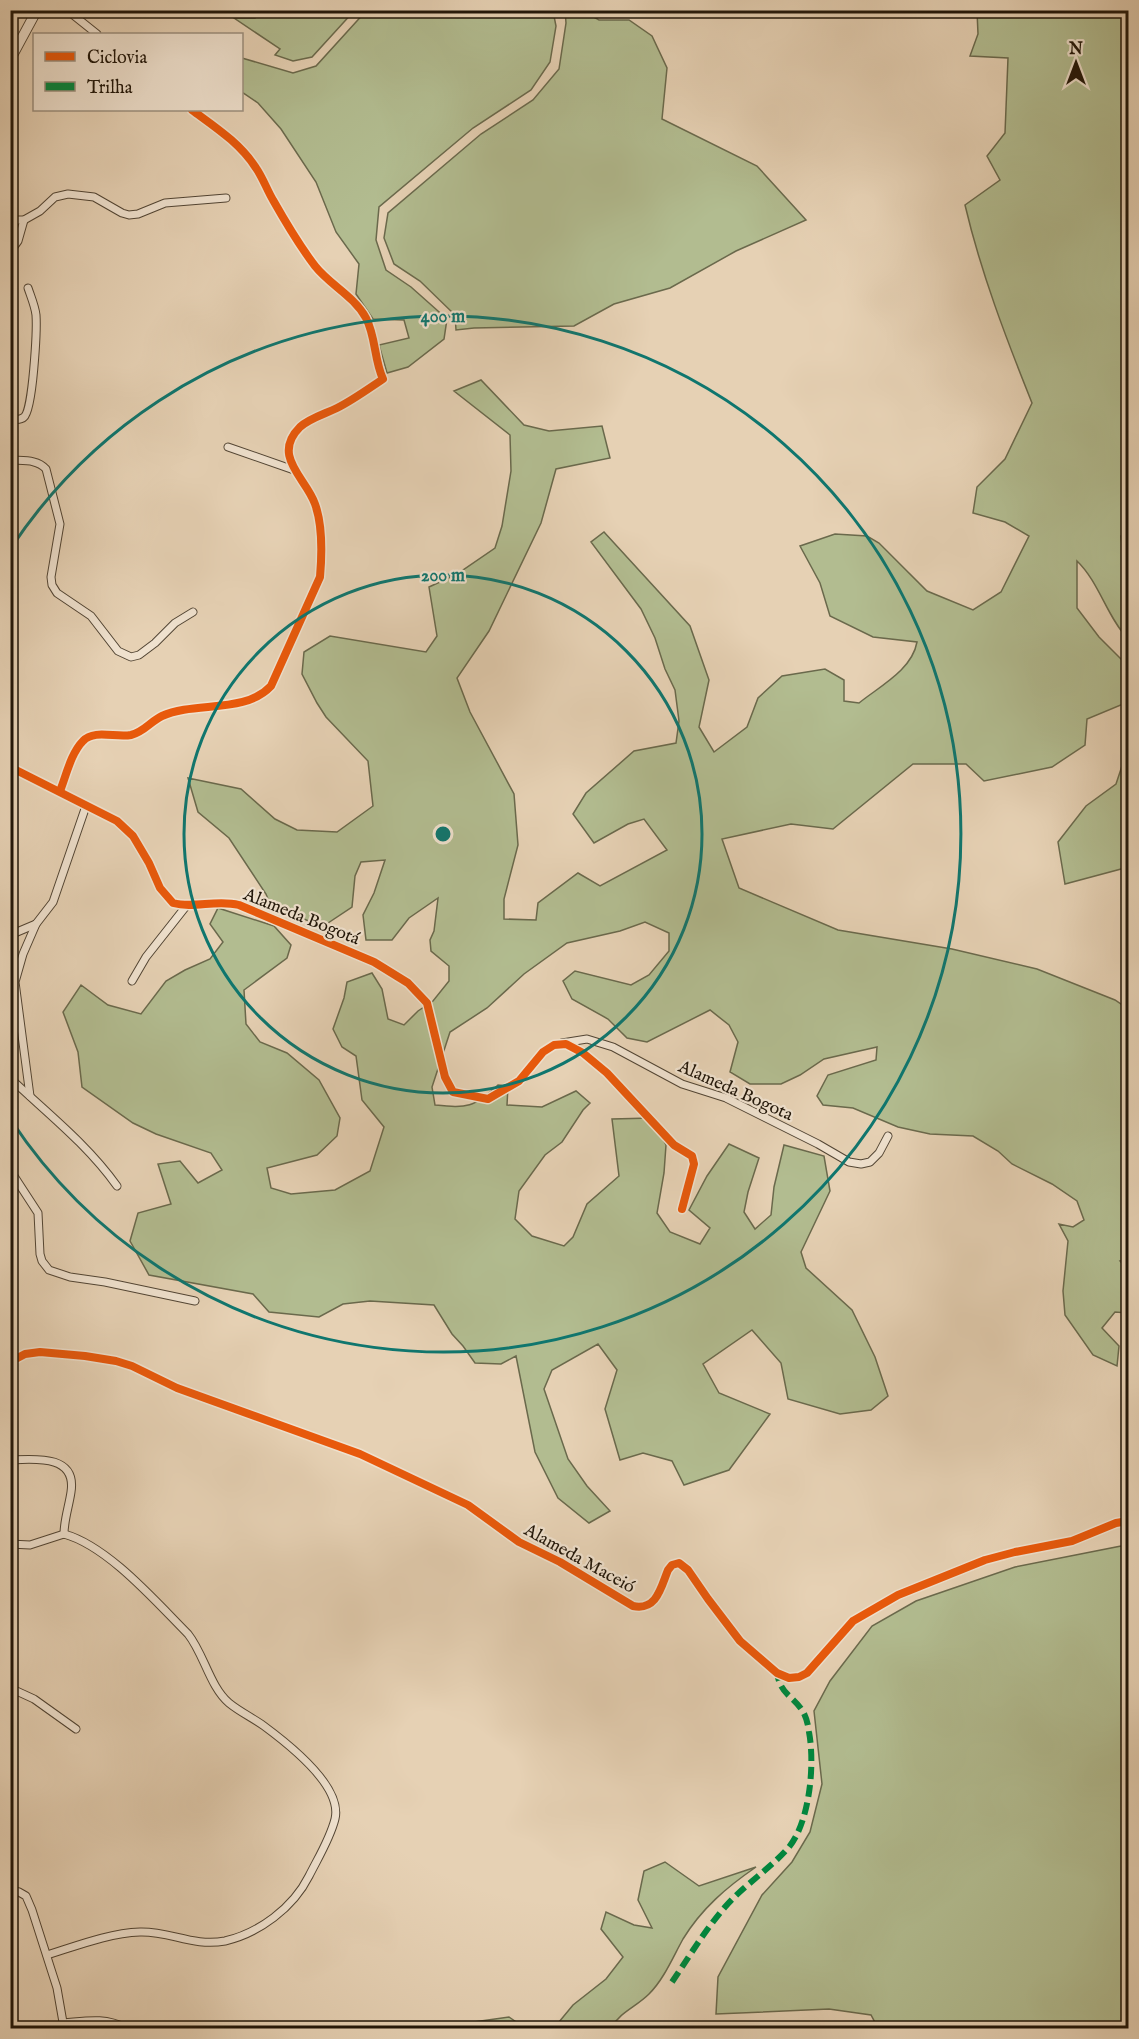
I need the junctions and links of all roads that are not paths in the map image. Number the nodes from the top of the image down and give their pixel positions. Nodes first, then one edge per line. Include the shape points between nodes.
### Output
1 (61, 10) edge
2 (67, 10) edge
3 (37, 12) edge
4 (96, 33) edge
5 (10, 60) edge
6 (193, 111) edge
7 (226, 198) dead end
8 (10, 220) edge
9 (24, 220) junction
10 (10, 252) edge
11 (28, 288) dead end
12 (10, 419) edge
13 (228, 447) dead end
14 (10, 460) edge
15 (294, 470) junction
16 (193, 612) dead end
17 (10, 767) edge
18 (60, 791) junction
19 (86, 806) junction
20 (187, 905) junction
21 (36, 924) junction
22 (10, 935) edge
23 (10, 970) edge
24 (15, 981) junction
25 (132, 981) dead end
26 (560, 1044) junction
27 (10, 1078) edge
28 (30, 1096) junction
29 (888, 1136) dead end
30 (10, 1170) edge
31 (117, 1186) dead end
32 (682, 1209) dead end
33 (195, 1301) dead end
34 (10, 1362) edge
35 (10, 1460) edge
36 (1128, 1521) edge
37 (64, 1534) junction
38 (10, 1544) edge
39 (10, 1688) edge
40 (76, 1729) dead end
41 (10, 1890) edge
42 (47, 1955) junction
43 (64, 2026) edge
44 (122, 2028) edge

1 - 3 street
2 - 4 street
3 - 5 street
6 - 15 street via 256,167 301,248 358,306 371,332 383,379 298,429 289,453
7 - 9 street via 165,203 129,215 94,197 68,194 55,197
8 - 9 street
9 - 10 street
11 - 12 street via 36,315 31,395 24,418
13 - 15 street
14 - 16 street via 32,461 46,470 60,524 52,585 57,593 91,616 118,651 131,657 139,655
15 - 18 street via 310,493 318,515 320,577 271,686 249,700 162,716 139,732 87,737 77,748
17 - 18 street
18 - 19 street
19 - 20 street via 125,827 140,847 163,893 173,903
19 - 21 street via 58,891
20 - 25 street
20 - 26 street, Alameda Bogotá via 239,905 374,962 408,982 426,1003 445,1077 453,1092 490,1098 519,1081 543,1052
21 - 22 street
21 - 24 street
23 - 24 street
24 - 28 street
26 - 29 street, Alameda Bogota via 587,1039 613,1047 682,1084 726,1098 849,1162 870,1162
26 - 32 street via 574,1047 607,1073 674,1145 692,1155 694,1164
27 - 28 street
28 - 31 street via 80,1142
30 - 33 street via 38,1213 40,1254 49,1270
34 - 36 street, Alameda Maceió via 40,1352 116,1361 177,1388 360,1454 468,1505 519,1542 633,1606 653,1602 668,1570 679,1563 740,1641 777,1673 789,1678 813,1668 859,1617 906,1591 985,1560 1072,1541 1116,1522
35 - 37 street via 46,1459 66,1469 72,1487
37 - 38 street via 30,1545
37 - 42 street via 102,1553 188,1634 225,1699 272,1732 327,1784 336,1813 298,1894 248,1934 210,1943 139,1932
39 - 40 street via 34,1699
41 - 42 street via 26,1896
42 - 43 street
43 - 44 street via 93,2019

